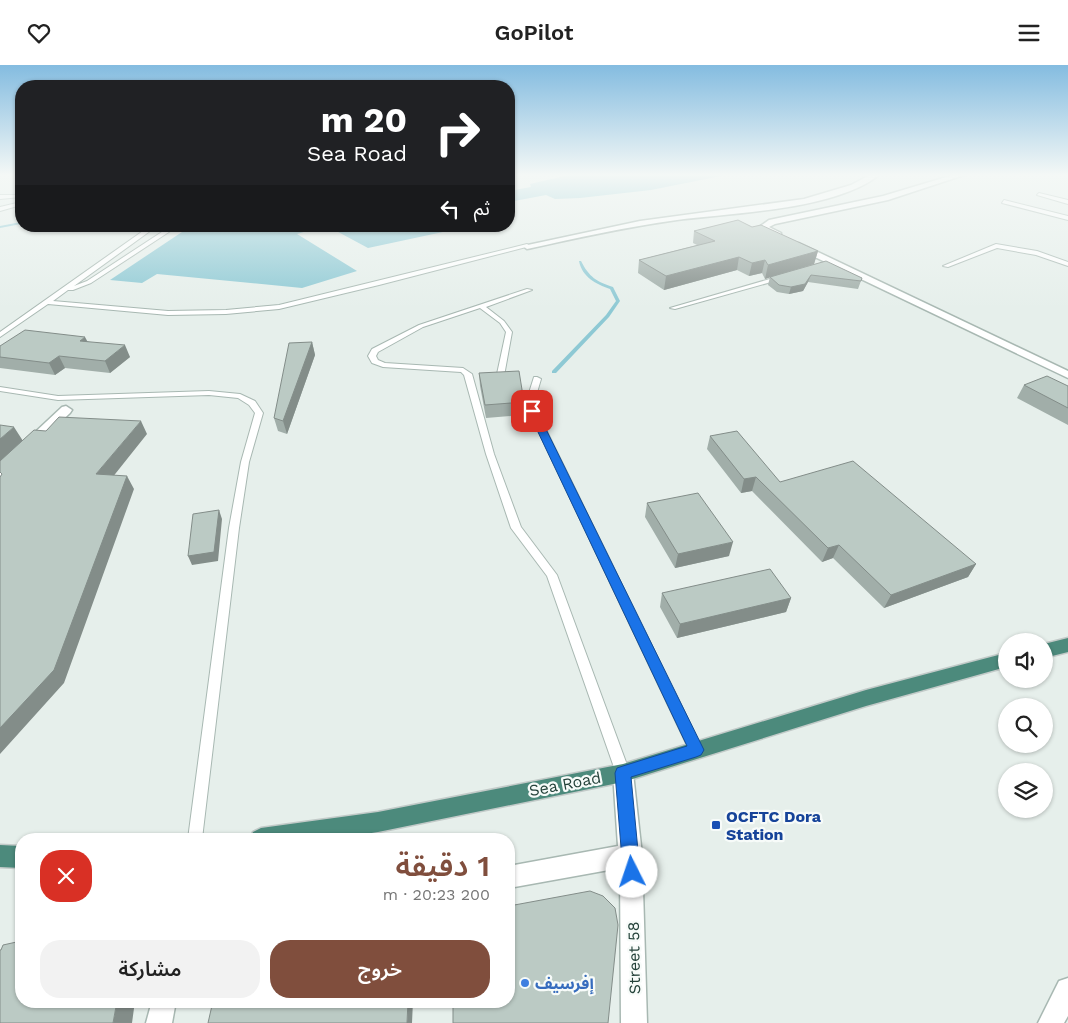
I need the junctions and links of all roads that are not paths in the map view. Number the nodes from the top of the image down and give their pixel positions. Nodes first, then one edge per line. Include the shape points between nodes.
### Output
1 (677, 220) edge
2 (783, 220) edge
3 (145, 232) edge
4 (165, 232) edge
5 (528, 246) joint
6 (1068, 264) edge
7 (946, 265) dead end
8 (785, 276) edge
9 (528, 289) dead end
10 (58, 293) junction
11 (46, 302) junction
12 (481, 306) junction
13 (673, 308) dead end
14 (0, 335) edge
15 (501, 374) edge
16 (1068, 375) edge
17 (538, 379) dead end
18 (0, 389) edge
19 (66, 410) dead end
20 (0, 472) edge
21 (1068, 645) edge
22 (1053, 649) edge
23 (998, 663) edge
24 (696, 750) junction
25 (623, 773) junction
26 (196, 833) edge
27 (302, 833) edge
28 (631, 855) junction
29 (0, 856) edge
30 (15, 857) edge
31 (515, 876) edge
32 (1068, 990) edge
33 (162, 1008) edge
34 (159, 1023) edge
35 (634, 1023) edge
36 (1051, 1023) edge

1 - 5 street
2 - 16 street via 763,227 827,264
3 - 10 lane
4 - 10 lane via 89,283
5 - 11 lane via 279,307 168,313
6 - 7 lane via 1037,253 996,246
8 - 13 lane
9 - 12 lane
10 - 11 lane
11 - 14 lane
12 - 15 lane via 502,322 509,332
12 - 25 lane via 421,326 375,351 372,356 383,365 463,370 468,374 490,455 516,528 552,575
17 - 24 lane via 532,396 532,411
18 - 26 lane via 58,398 232,395 252,403 259,413 245,462 234,528
19 - 20 street
21 - 22 highway
23 - 24 highway, Sea Road via 866,698
24 - 25 highway, Sea Road
25 - 27 highway, Sea Road via 378,822
25 - 28 street, Street 58
28 - 31 street
28 - 35 street, Street 58 via 636,957
29 - 30 highway
32 - 36 street
33 - 34 street

